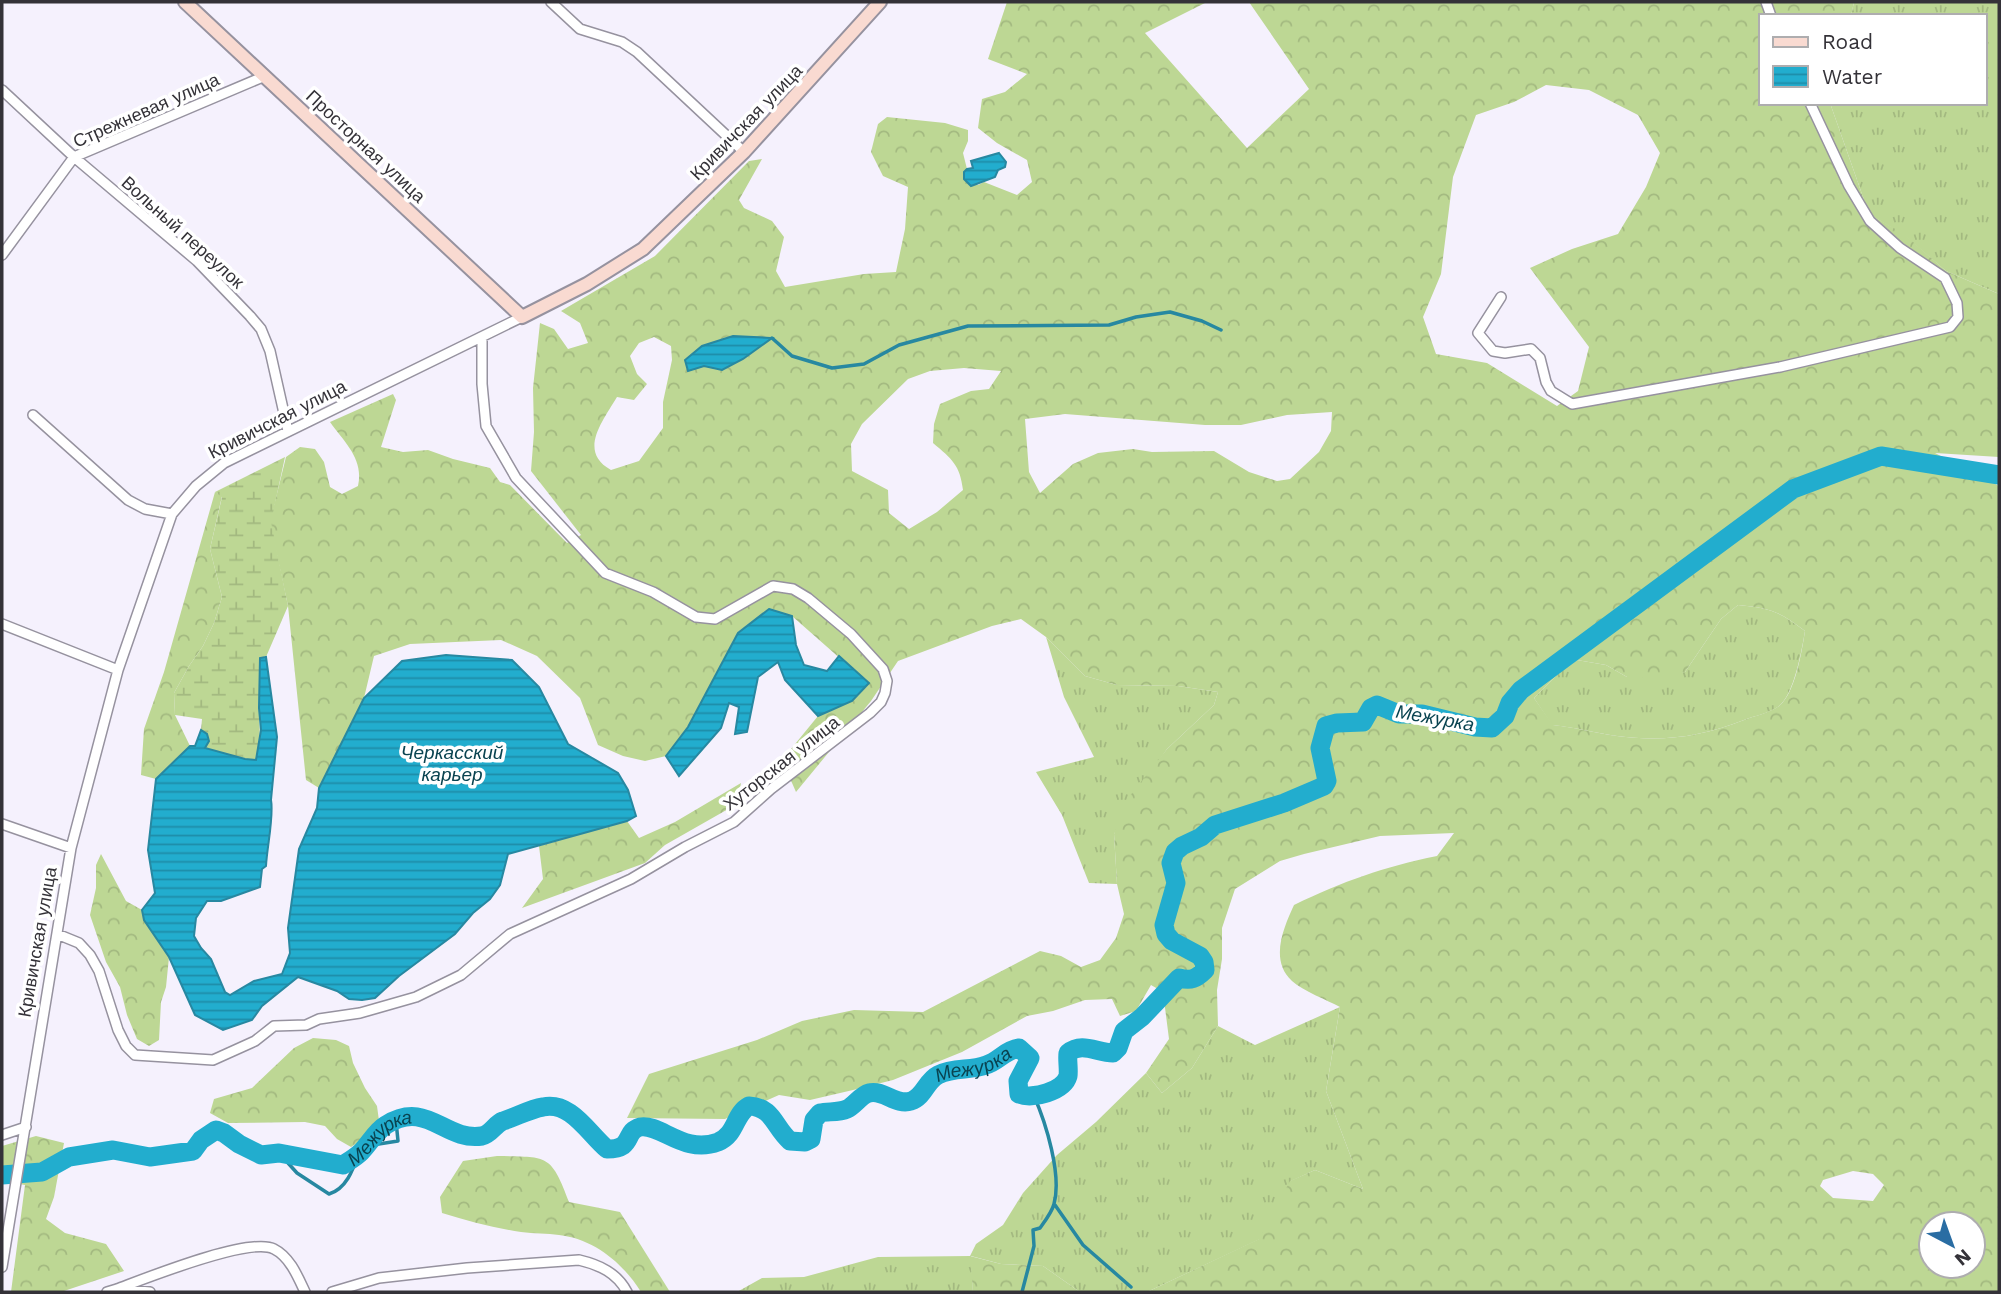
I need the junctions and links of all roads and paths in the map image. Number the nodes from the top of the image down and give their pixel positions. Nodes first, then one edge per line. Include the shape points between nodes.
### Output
1 (185, 2) edge
2 (551, 2) edge
3 (880, 2) edge
4 (265, 76) junction
5 (2, 90) edge
6 (1812, 105) edge
7 (744, 152) junction
8 (74, 157) junction
9 (2, 255) edge
10 (1501, 297) dead end
11 (522, 317) junction
12 (482, 338) junction
13 (33, 415) dead end
14 (288, 431) junction
15 (172, 514) junction
16 (2, 624) edge
17 (118, 670) junction
18 (2, 824) edge
19 (71, 848) junction
20 (57, 934) junction
21 (26, 1127) junction
22 (2, 1135) edge
23 (2, 1267) edge
24 (112, 1291) edge
25 (150, 1292) edge
26 (305, 1292) edge
27 (332, 1292) edge
28 (628, 1292) edge

1 - 4 street, Просторная улица
2 - 7 street via 580,29 622,42 637,52
3 - 7 street, Кривичская улица
4 - 8 street, Стрежневая улица
4 - 11 street, Просторная улица
5 - 8 street, Вольный переулок
6 - 10 street via 1870,221 1945,278 1957,303 1958,317 1950,327 1780,367 1572,404 1551,391 1540,358 1531,349 1493,351 1478,333
7 - 11 street, Кривичская улица via 643,249
8 - 9 street, Стрежневая улица
8 - 14 street, Вольный переулок via 197,261 261,329
11 - 12 street, Кривичская улица
12 - 14 street, Кривичская улица
12 - 20 street, Хуторская улица via 486,426 516,478 605,573 653,592 696,617 715,619 773,586 793,589 851,634 883,669 887,681 881,702 734,822 631,879 510,934 461,975 416,996 360,1013 306,1025 274,1026 255,1041 213,1060 135,1055 118,1030 90,955 79,943
13 - 15 street via 128,500
14 - 15 street, Кривичская улица via 217,468
15 - 17 street, Кривичская улица
16 - 17 street
17 - 19 street, Кривичская улица
18 - 19 street
19 - 20 street, Кривичская улица
20 - 21 street, Кривичская улица
21 - 22 street
21 - 23 street, Кривичская улица
24 - 25 street
24 - 26 street via 179,1266 259,1245 284,1258
27 - 28 street via 379,1278 579,1260 597,1264 621,1280

